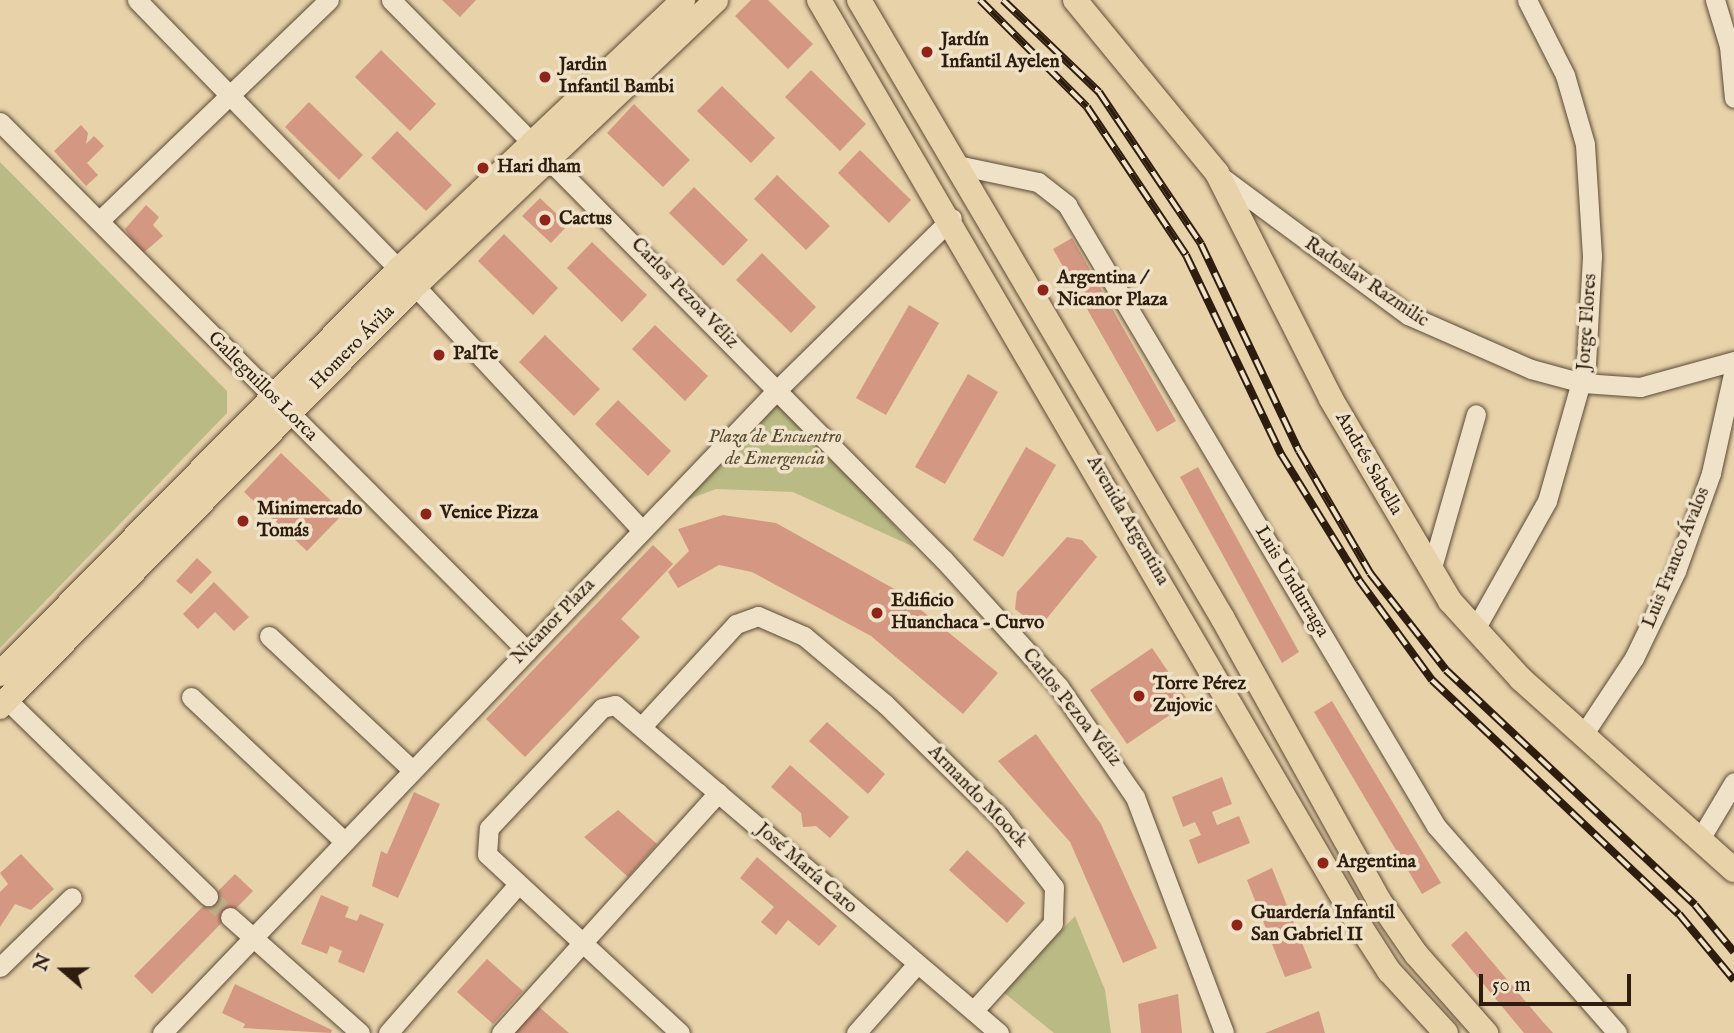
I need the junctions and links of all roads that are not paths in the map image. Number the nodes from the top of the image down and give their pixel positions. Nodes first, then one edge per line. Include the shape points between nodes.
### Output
1 (136, 0) edge
2 (329, 0) edge
3 (391, 0) edge
4 (683, 0) edge
5 (716, 0) edge
6 (819, 0) edge
7 (859, 0) edge
8 (1075, 0) edge
9 (1527, 0) edge
10 (1703, 0) edge
11 (1716, 0) edge
12 (1729, 46) junction
13 (229, 97) junction
14 (1734, 98) edge
15 (0, 122) edge
16 (533, 139) junction
17 (551, 157) junction
18 (957, 165) junction
19 (1217, 173) junction
20 (952, 218) junction
21 (99, 221) junction
22 (407, 278) junction
23 (1734, 361) edge
24 (1734, 369) edge
25 (1583, 383) junction
26 (777, 390) junction
27 (280, 405) junction
28 (1476, 414) dead end
29 (642, 530) junction
30 (1431, 571) junction
31 (1474, 631) junction
32 (270, 636) dead end
33 (527, 650) junction
34 (0, 674) edge
35 (191, 696) dead end
36 (4, 704) edge
37 (644, 724) junction
38 (1585, 732) junction
39 (412, 770) junction
40 (1734, 782) edge
41 (718, 793) junction
42 (1700, 839) junction
43 (344, 841) junction
44 (1734, 870) edge
45 (516, 887) junction
46 (208, 896) tunnel mouth
47 (72, 897) dead end
48 (230, 917) tunnel mouth
49 (251, 938) junction
50 (580, 946) junction
51 (917, 964) junction
52 (0, 967) edge
53 (974, 1010) junction
54 (162, 1033) edge
55 (360, 1033) edge
56 (388, 1033) edge
57 (501, 1033) edge
58 (680, 1033) edge
59 (856, 1033) edge
60 (999, 1033) edge
61 (1224, 1033) edge
62 (1447, 1033) edge
63 (1486, 1033) edge
64 (1617, 1033) edge

1 - 13 street
2 - 13 street
3 - 16 street, Carlos Pezoa Véliz
4 - 16 main road, Homero Ávila
5 - 17 main road, Homero Ávila
6 - 20 main road, Avenida Argentina
7 - 18 main road, Avenida Argentina
8 - 19 main road, Andrés Sabella
9 - 25 street, Jorge Flores via 1565,75 1585,144 1592,256
10 - 12 street
11 - 12 street
12 - 14 street
13 - 21 street
13 - 22 street
15 - 21 street, Galleguillos Lorca
16 - 17 street, Carlos Pezoa Véliz
16 - 22 main road, Homero Ávila
17 - 22 main road, Homero Ávila
17 - 26 street, Carlos Pezoa Véliz
18 - 63 main road, Avenida Argentina via 1378,899 1416,954
18 - 64 street, Luis Undurraga via 1038,182 1067,205 1436,826
19 - 25 street, Radoslav Razmilic via 1408,315 1469,346
19 - 30 main road, Andrés Sabella via 1331,399
20 - 26 street, Nicanor Plaza
20 - 62 main road, Avenida Argentina via 1353,915 1389,971
21 - 27 street, Galleguillos Lorca
22 - 27 main road, Homero Ávila
22 - 29 street
23 - 25 street, Radoslav Razmilic via 1640,387
24 - 38 street, Luis Franco Ávalos via 1711,473 1676,570 1634,658
25 - 31 street, Jorge Flores via 1547,501
26 - 29 street, Nicanor Plaza
26 - 61 street, Carlos Pezoa Véliz via 944,559 1102,741 1135,797
27 - 33 street, Galleguillos Lorca
27 - 34 main road, Homero Ávila
27 - 36 main road, Homero Ávila
28 - 30 street
29 - 33 street, Nicanor Plaza
30 - 31 main road, Andrés Sabella
31 - 38 main road, Andrés Sabella
32 - 39 street
33 - 39 street, Nicanor Plaza
35 - 43 street
36 - 46 street
37 - 41 street, José María Caro
37 - 45 street, José María Caro via 615,705 602,708 489,828 487,854
37 - 53 street, Armando Moock via 736,624 771,619 804,636 885,704 1000,817 1054,887 1053,923
38 - 42 main road, Andrés Sabella
39 - 43 street, Nicanor Plaza
40 - 42 street
41 - 50 street
41 - 51 street, José María Caro
42 - 44 main road, Andrés Sabella
43 - 49 street, Nicanor Plaza
45 - 50 street
45 - 56 street
47 - 52 street
48 - 49 street
49 - 54 street, Nicanor Plaza
49 - 55 street
50 - 57 street
50 - 58 street
51 - 53 street, José María Caro
51 - 59 street
53 - 60 street, José María Caro

